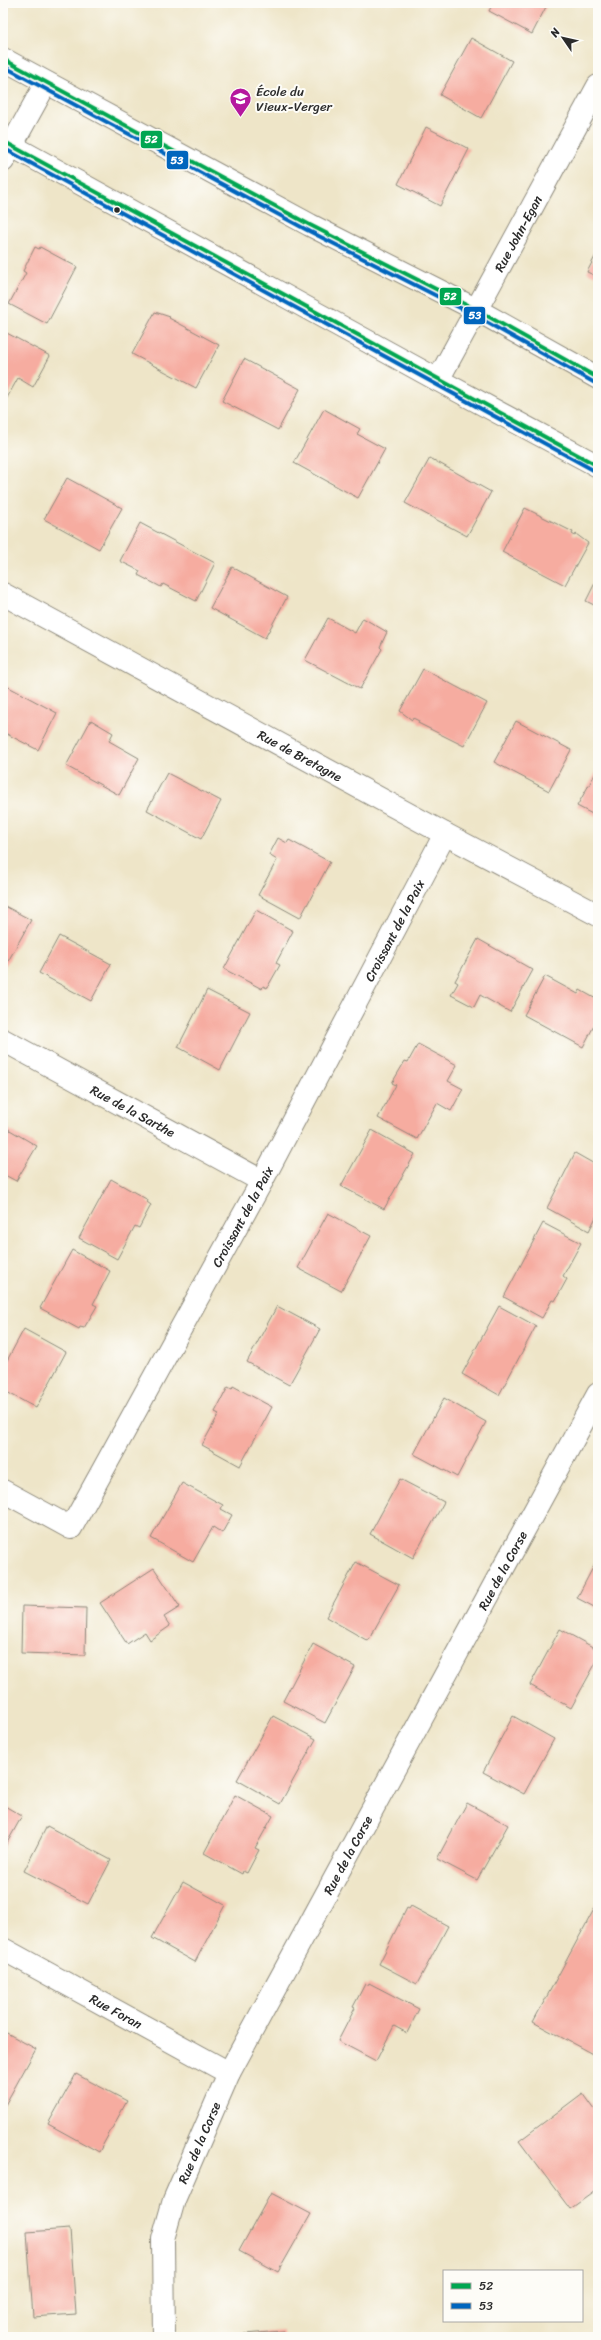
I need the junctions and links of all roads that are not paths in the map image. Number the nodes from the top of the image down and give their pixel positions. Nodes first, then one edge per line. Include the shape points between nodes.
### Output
1 (3, 59) edge
2 (46, 83) junction
3 (598, 86) edge
4 (6, 149) edge
5 (475, 309) junction
6 (598, 378) edge
7 (438, 380) junction
8 (598, 466) edge
9 (3, 594) edge
10 (445, 834) junction
11 (598, 915) edge
12 (3, 1040) edge
13 (262, 1181) junction
14 (598, 1394) edge
15 (3, 1491) edge
16 (3, 1949) edge
17 (229, 2073) junction
18 (164, 2337) edge

1 - 2 street
2 - 4 street
2 - 5 street
3 - 5 street, Rue John-Egan
4 - 7 street
5 - 6 street
5 - 7 street, Rue John-Egan
7 - 8 street
9 - 10 street, Rue de Bretagne
10 - 11 street, Rue de Bretagne
10 - 13 street, Croissant de la Paix
12 - 13 street, Rue de la Sarthe
13 - 15 street, Croissant de la Paix via 71,1528
14 - 17 street, Rue de la Corse
16 - 17 street, Rue Foran
17 - 18 street, Rue de la Corse via 177,2192 163,2239

